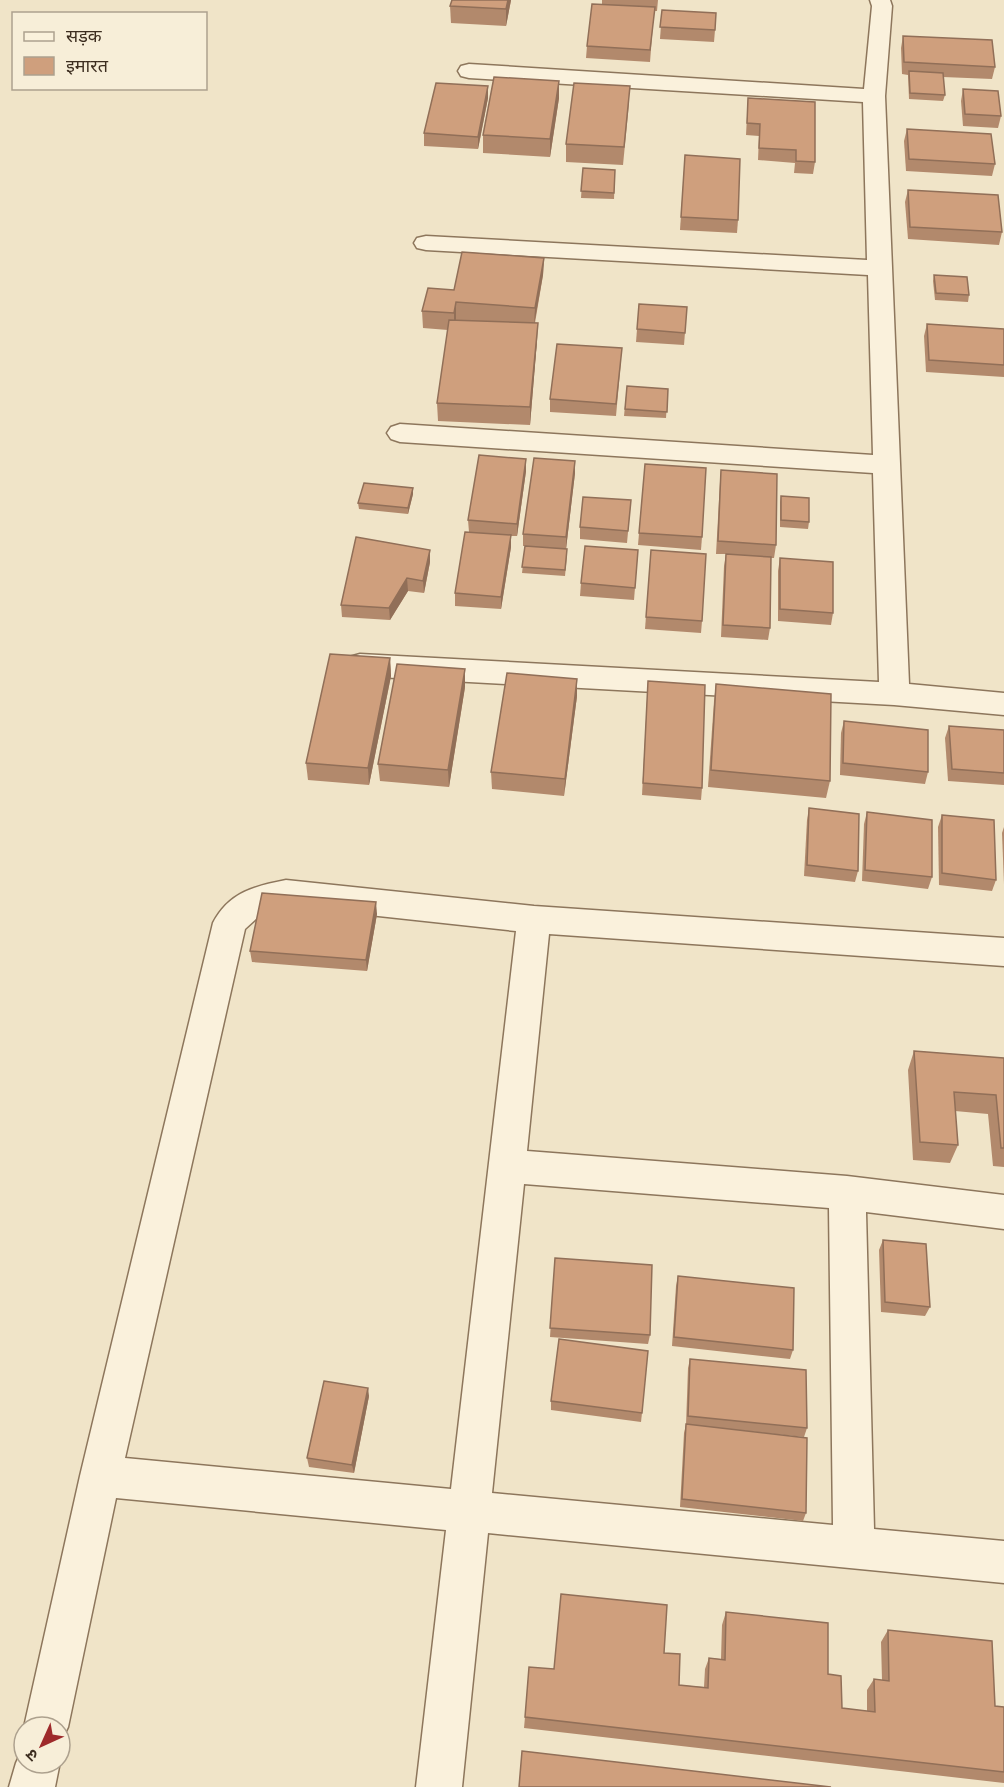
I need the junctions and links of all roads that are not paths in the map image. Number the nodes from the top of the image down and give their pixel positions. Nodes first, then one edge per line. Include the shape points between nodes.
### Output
1 (880, 0) edge
2 (469, 71) dead end
3 (874, 96) junction
4 (426, 243) dead end
5 (879, 268) junction
6 (400, 433) dead end
7 (886, 465) junction
8 (360, 665) edge
9 (894, 694) junction
10 (1004, 704) edge
11 (534, 919) junction
12 (1004, 952) edge
13 (506, 1166) junction
14 (847, 1193) junction
15 (1004, 1212) edge
16 (100, 1476) junction
17 (469, 1510) junction
18 (854, 1547) junction
19 (1004, 1562) edge
20 (49, 1715) edge
21 (439, 1787) edge

1 - 3 street
2 - 3 street
3 - 5 street
4 - 5 street
5 - 7 street
6 - 7 street
7 - 9 street
8 - 9 street
9 - 10 street
11 - 12 street
11 - 13 street
11 - 16 street via 286,893 256,899 231,922
13 - 14 street
13 - 17 street
14 - 15 street
14 - 18 street
16 - 17 street
16 - 20 street
17 - 18 street
17 - 21 street
18 - 19 street

